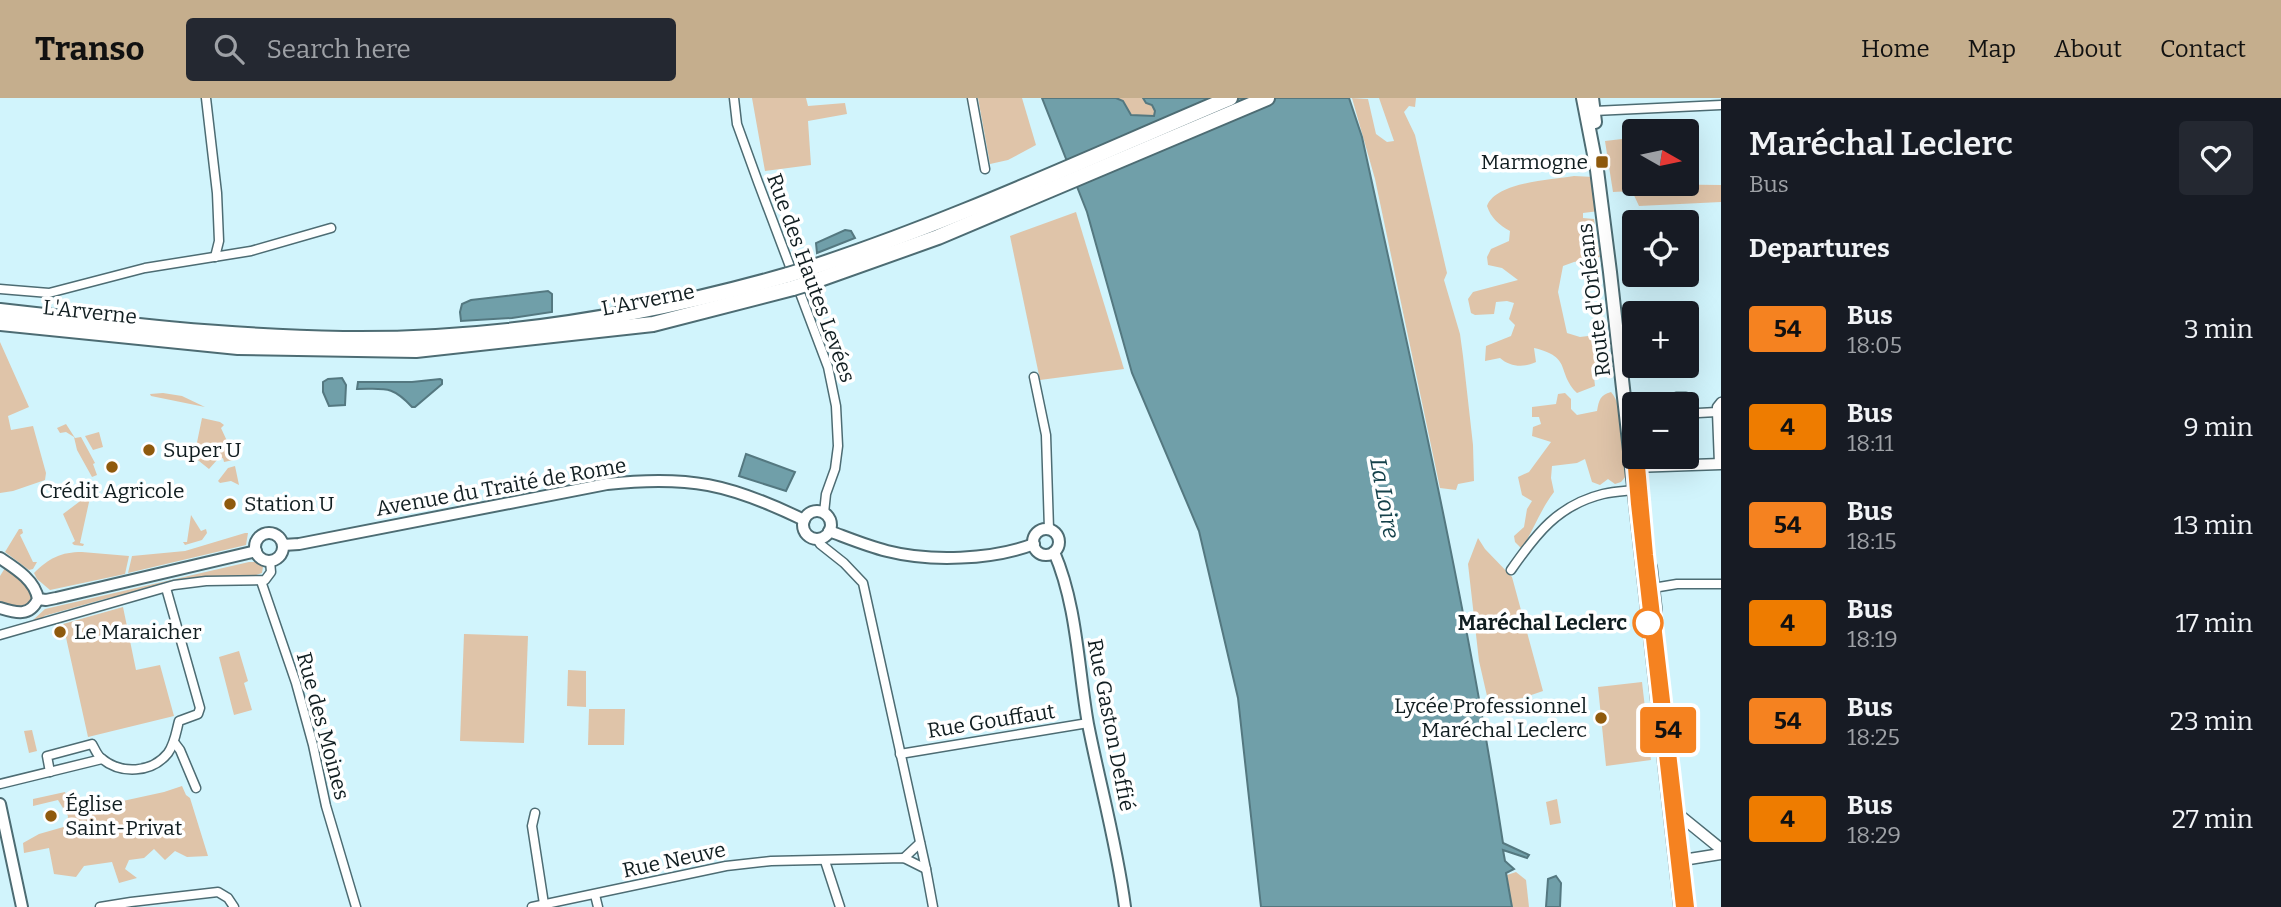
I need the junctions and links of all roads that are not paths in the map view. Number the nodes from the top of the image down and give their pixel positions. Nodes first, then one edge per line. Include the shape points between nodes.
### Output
1 (206, 98) edge
2 (734, 98) edge
3 (972, 98) edge
4 (1230, 98) edge
5 (1267, 98) edge
6 (1583, 98) edge
7 (1593, 104) edge
8 (1721, 104) edge
9 (985, 169) dead end
10 (1042, 186) junction
11 (331, 228) dead end
12 (215, 257) junction
13 (797, 279) junction
14 (0, 289) edge
15 (0, 311) edge
16 (0, 323) edge
17 (1034, 377) dead end
18 (1627, 392) edge
19 (1631, 392) edge
20 (1721, 402) edge
21 (1717, 412) junction
22 (1699, 413) edge
23 (1699, 463) edge
24 (1720, 463) edge
25 (1637, 469) edge
26 (1638, 489) junction
27 (824, 513) junction
28 (804, 520) junction
29 (1049, 529) junction
30 (829, 531) junction
31 (817, 539) junction
32 (1034, 544) junction
33 (283, 545) junction
34 (256, 551) junction
35 (1054, 552) junction
36 (0, 558) edge
37 (270, 561) junction
38 (1511, 570) dead end
39 (259, 580) junction
40 (1721, 584) edge
41 (166, 588) junction
42 (1653, 588) junction
43 (38, 599) junction
44 (0, 608) edge
45 (24, 613) junction
46 (35, 624) junction
47 (0, 635) edge
48 (1088, 723) junction
49 (174, 743) junction
50 (900, 754) junction
51 (102, 759) junction
52 (50, 772) junction
53 (0, 784) edge
54 (195, 788) dead end
55 (0, 804) edge
56 (534, 813) dead end
57 (1675, 818) junction
58 (5, 843) edge
59 (920, 843) junction
60 (1674, 846) junction
61 (1719, 847) edge
62 (904, 858) junction
63 (825, 860) junction
64 (1683, 860) junction
65 (926, 869) junction
66 (595, 895) junction
67 (544, 904) junction
68 (22, 907) edge
69 (28, 907) edge
70 (100, 907) edge
71 (234, 907) edge
72 (356, 907) edge
73 (532, 907) edge
74 (598, 907) edge
75 (840, 907) edge
76 (933, 907) edge
77 (1125, 907) edge
78 (1681, 907) edge
79 (1689, 907) edge

1 - 12 street via 217,193
2 - 27 street, Rue des Hautes Levées via 737,124 828,367 838,446
3 - 9 street
4 - 10 highway, L'Arverne
5 - 10 highway, L'Arverne
6 - 18 main road, Route d'Orléans
7 - 8 street
7 - 19 main road, Route d'Orléans
10 - 13 highway, L'Arverne
11 - 12 street
12 - 14 street via 145,268 50,293
13 - 15 highway, L'Arverne via 655,308 454,335 345,339 239,335
13 - 16 highway, L'Arverne via 653,324 416,350 238,347
17 - 29 street via 1046,435
20 - 21 street
21 - 22 street
21 - 24 street
23 - 24 street
25 - 26 main road, Route d'Orléans
26 - 38 street via 1597,496 1554,517
26 - 42 main road
26 - 57 main road
27 - 28 main road via 813,512
27 - 30 main road via 831,523
28 - 31 main road via 806,533
28 - 33 main road, Avenue du Traité de Rome via 718,485 670,479 607,484
29 - 32 main road via 1037,533
29 - 35 main road via 1058,538
30 - 31 main road
30 - 32 main road via 888,551 927,556 1000,554
31 - 50 street via 863,583
32 - 35 main road via 1042,554
33 - 34 main road via 275,535 265,534 257,540
33 - 37 main road via 281,556
34 - 37 main road
34 - 43 main road
35 - 48 main road, Rue Gaston Deffié via 1065,581
36 - 43 main road via 33,586
37 - 39 street via 270,576
39 - 41 street via 206,581
39 - 72 street, Rue des Moines via 296,683
40 - 42 street
41 - 46 street
41 - 49 street via 200,708 196,715 179,721
42 - 57 main road
43 - 45 main road
44 - 45 main road
45 - 46 street
46 - 47 street
48 - 50 street, Rue Gouffaut
48 - 77 main road, Rue Gaston Deffié
49 - 51 street via 163,758 141,770 126,770
49 - 54 street
50 - 59 street
51 - 52 street
51 - 52 street via 92,744 47,755
52 - 53 street
55 - 58 main road
56 - 67 street
57 - 60 main road
57 - 61 street
57 - 64 main road
58 - 68 main road
58 - 69 main road via 13,847
59 - 62 street
59 - 65 street
60 - 64 street
60 - 78 main road
61 - 64 street
62 - 63 street, Rue Neuve
62 - 65 street
63 - 66 street, Rue Neuve via 726,866
63 - 75 street
64 - 79 main road
65 - 76 street
66 - 67 street, Rue Neuve
66 - 74 street
67 - 73 street, Rue Neuve
70 - 71 street via 218,892

